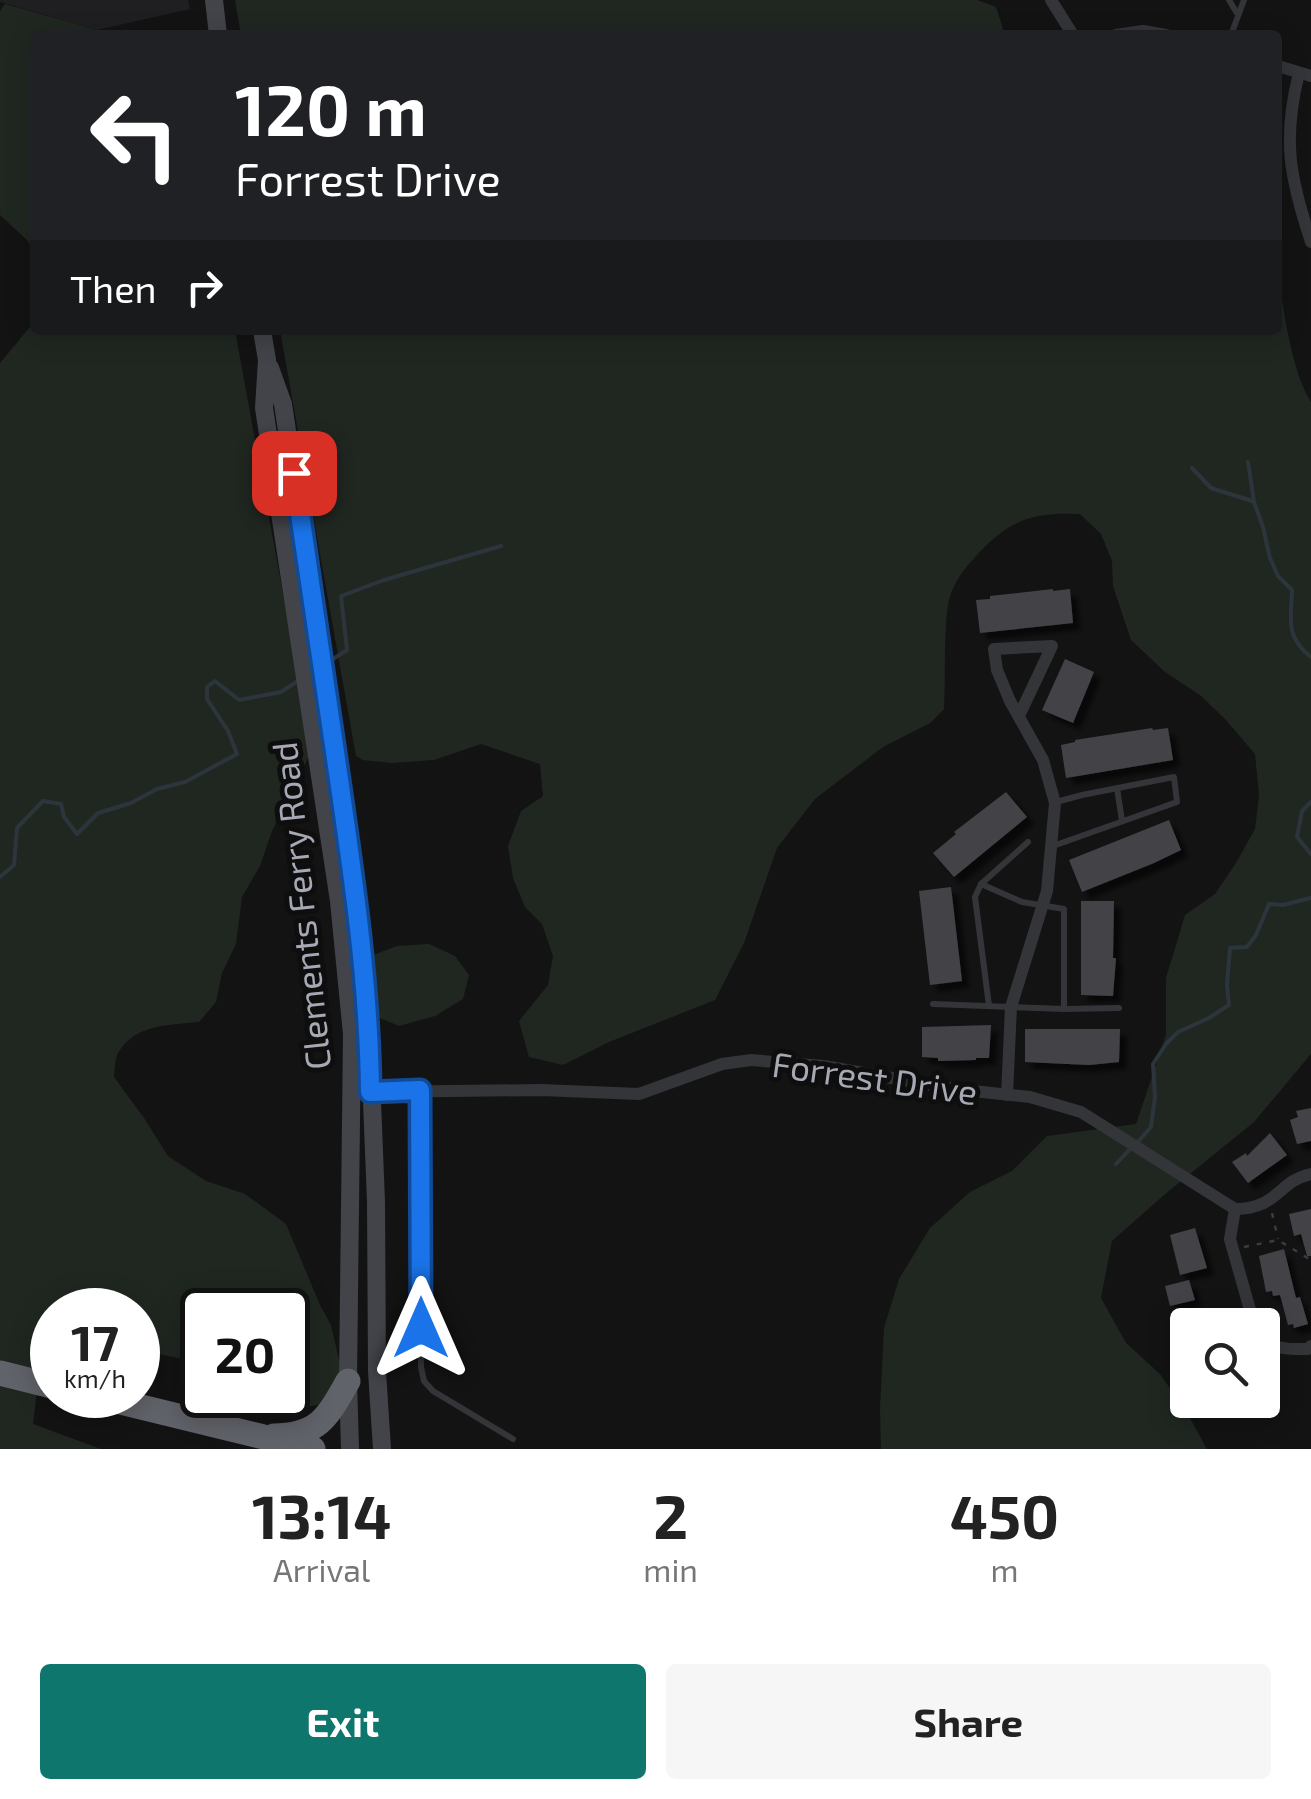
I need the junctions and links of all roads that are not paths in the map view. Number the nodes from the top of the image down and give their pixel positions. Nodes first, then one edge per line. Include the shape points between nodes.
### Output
1 (214, 0) edge
2 (1051, 0) edge
3 (1229, 0) edge
4 (1244, 0) edge
5 (1239, 16) junction
6 (217, 30) edge
7 (1070, 30) edge
8 (1234, 30) edge
9 (1305, 75) edge
10 (1311, 242) edge
11 (263, 335) edge
12 (319, 702) junction
13 (1018, 716) junction
14 (1116, 788) junction
15 (1054, 803) junction
16 (1122, 821) junction
17 (1028, 842) dead end
18 (1051, 847) junction
19 (981, 884) junction
20 (1042, 906) junction
21 (933, 1004) dead end
22 (989, 1006) junction
23 (1011, 1007) junction
24 (1064, 1008) junction
25 (1119, 1008) dead end
26 (420, 1090) junction
27 (370, 1092) junction
28 (1008, 1094) junction
29 (1311, 1174) edge
30 (1235, 1209) junction
31 (1249, 1308) edge
32 (1311, 1346) edge
33 (1280, 1348) edge
34 (0, 1373) edge
35 (30, 1380) edge
36 (348, 1380) junction
37 (160, 1411) edge
38 (264, 1437) junction
39 (512, 1439) dead end
40 (312, 1449) edge
41 (350, 1449) edge
42 (382, 1449) edge

1 - 6 main road
2 - 7 street
3 - 5 lane
4 - 5 lane
5 - 8 lane
9 - 10 street via 1292,102 1289,142 1292,181
11 - 12 main road, Clements Ferry Road via 283,404
12 - 27 main road, Clements Ferry Road via 362,951
12 - 36 main road, Clements Ferry Road via 352,1034
13 - 13 street via 996,670 994,649 1052,646
13 - 15 street via 1043,760
14 - 15 lane
14 - 16 lane
14 - 16 lane via 1174,778 1177,802
15 - 18 street
16 - 18 lane
17 - 19 lane
18 - 20 street
19 - 20 lane
19 - 22 lane via 975,898
20 - 23 street
20 - 24 lane via 1064,910
21 - 22 lane
22 - 23 lane
23 - 24 lane
23 - 28 street
24 - 25 lane
26 - 27 street, Forrest Drive
26 - 28 street, Forrest Drive via 639,1094 751,1060
26 - 39 lane via 424,1382
27 - 42 main road, Clements Ferry Road
28 - 30 street, Forrest Drive via 1080,1112
29 - 30 street via 1252,1209
30 - 31 street via 1230,1239
32 - 33 street
34 - 35 highway
36 - 38 highway via 319,1424
36 - 41 main road, Clements Ferry Road
37 - 38 highway
38 - 40 highway

